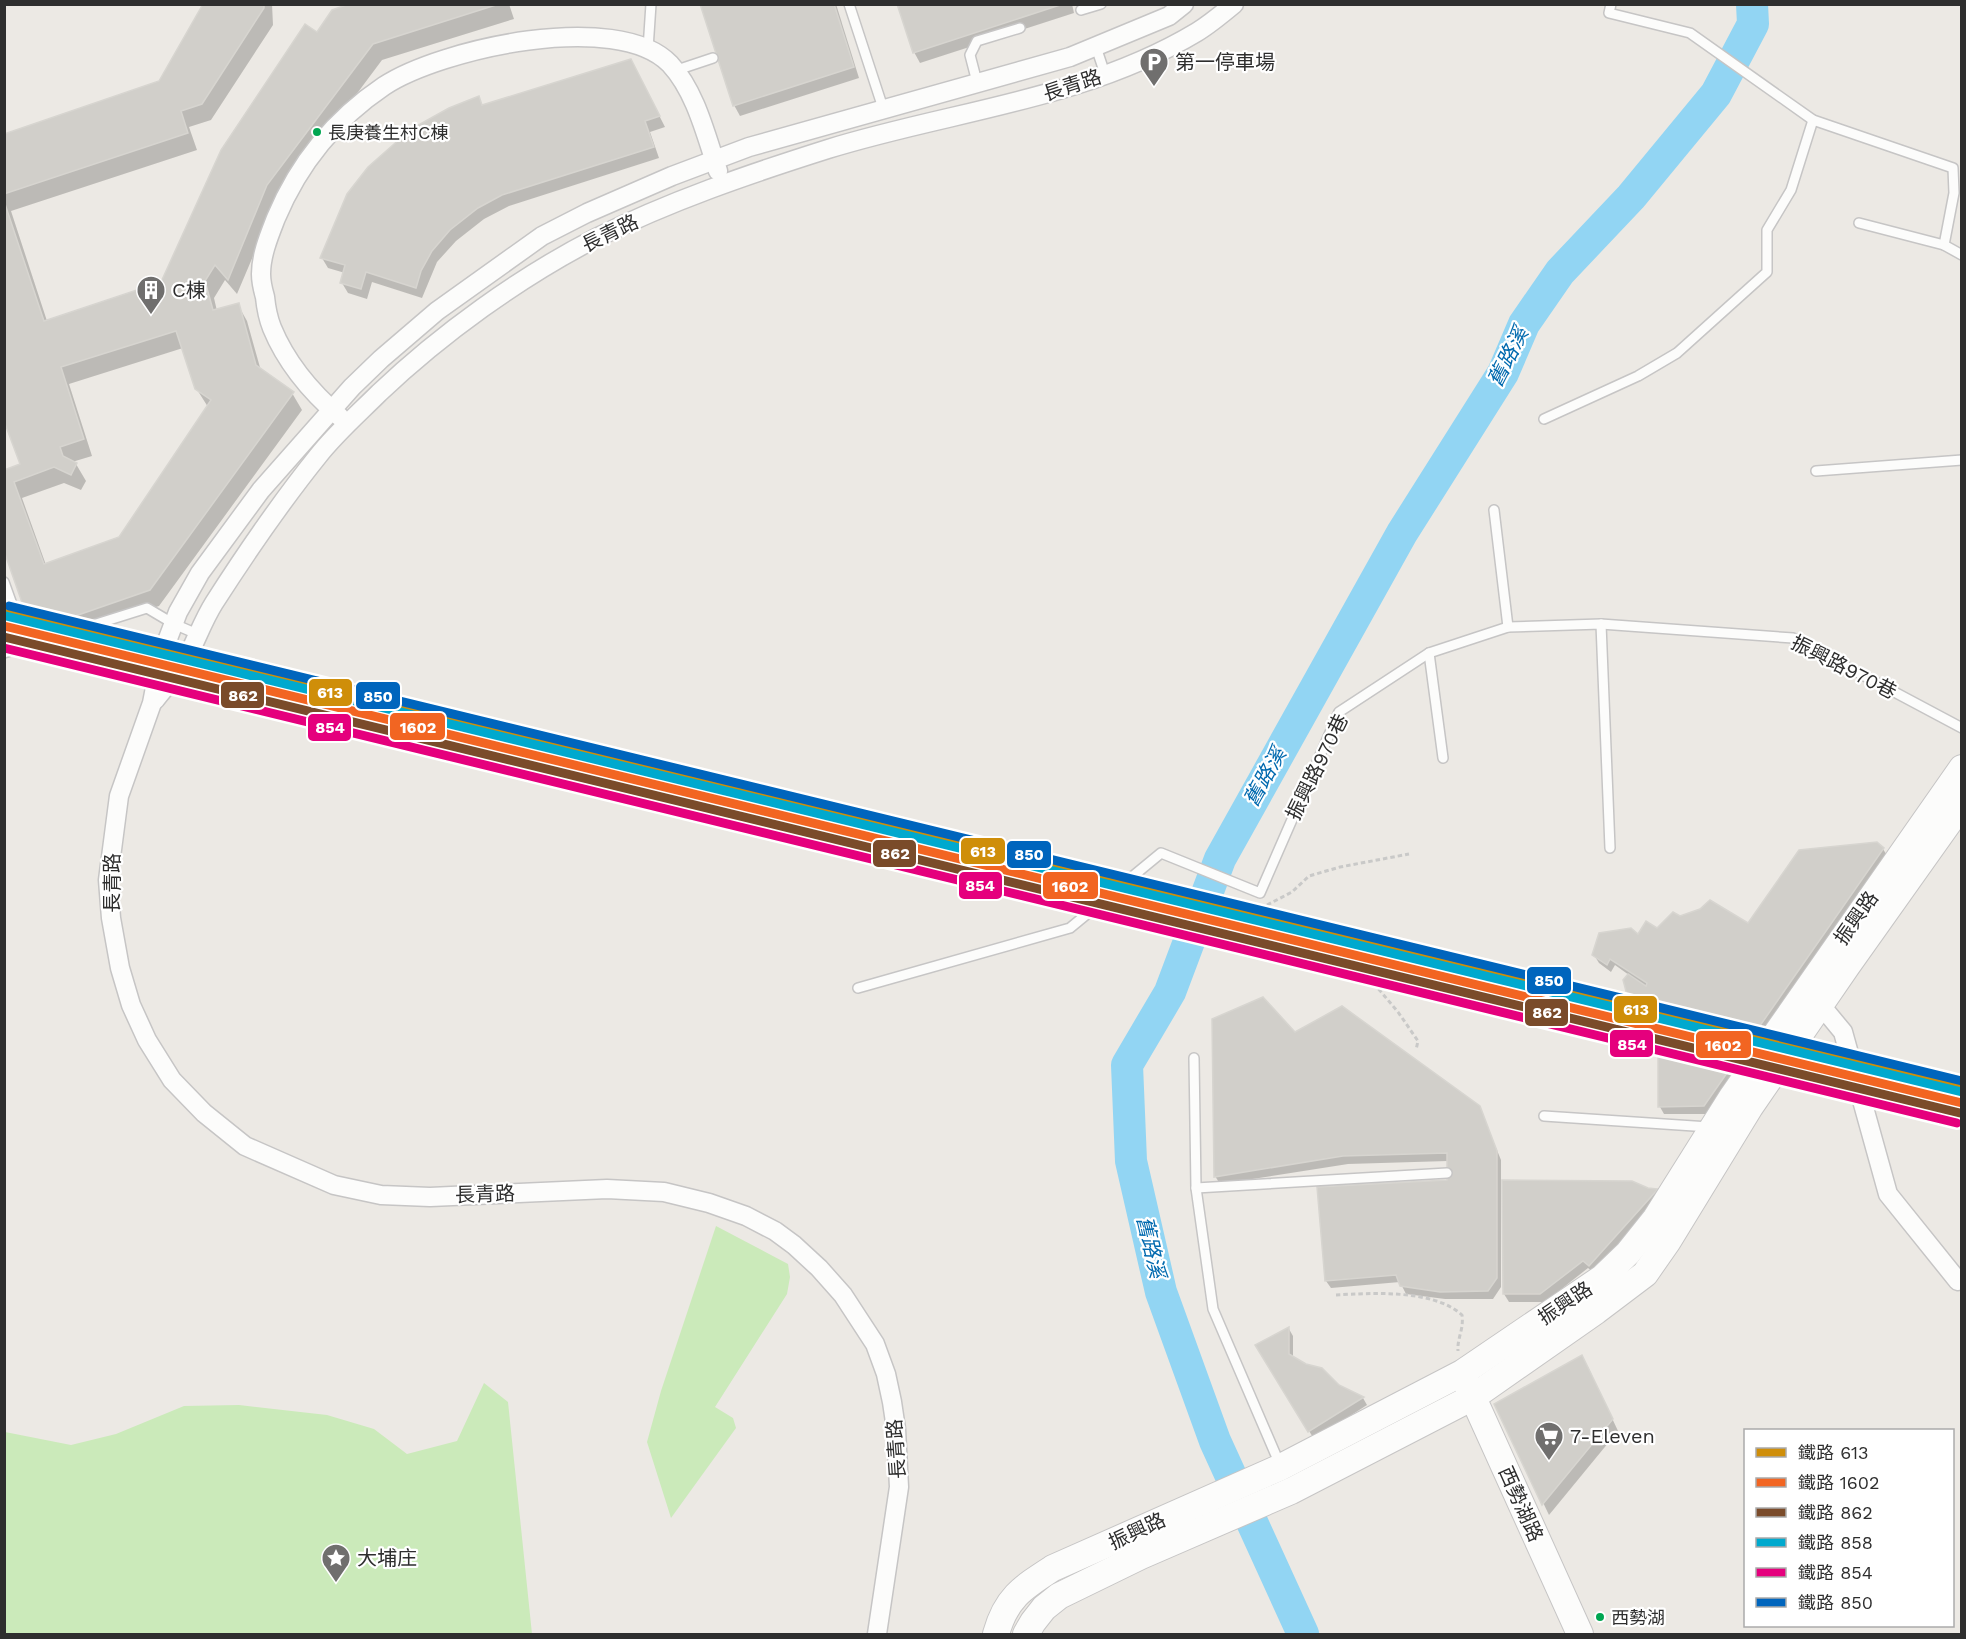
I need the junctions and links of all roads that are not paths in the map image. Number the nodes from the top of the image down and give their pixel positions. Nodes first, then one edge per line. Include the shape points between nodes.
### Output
1 (651, 4) edge
2 (849, 4) edge
3 (1101, 4) edge
4 (1184, 4) edge
5 (1234, 4) edge
6 (1611, 4) edge
7 (1081, 10) dead end
8 (1020, 28) dead end
9 (1096, 47) junction
10 (648, 49) junction
11 (713, 58) dead end
12 (674, 71) junction
13 (1105, 74) junction
14 (977, 82) junction
15 (883, 108) junction
16 (1813, 120) junction
17 (714, 159) junction
18 (723, 183) junction
19 (1859, 223) dead end
20 (1944, 245) junction
21 (1962, 255) edge
22 (332, 410) junction
23 (1544, 419) dead end
24 (349, 424) junction
25 (1962, 460) edge
26 (1816, 471) dead end
27 (1494, 510) dead end
28 (4, 582) edge
29 (174, 624) junction
30 (1601, 624) junction
31 (1508, 627) junction
32 (197, 634) junction
33 (27, 646) junction
34 (4, 653) edge
35 (1430, 653) junction
36 (152, 703) junction
37 (1962, 728) edge
38 (1443, 759) dead end
39 (1962, 768) edge
40 (1962, 804) edge
41 (1610, 848) dead end
42 (858, 988) dead end
43 (1814, 996) junction
44 (1194, 1058) dead end
45 (1544, 1116) dead end
46 (1722, 1132) junction
47 (1447, 1173) dead end
48 (1196, 1188) junction
49 (1958, 1281) dead end
50 (1462, 1373) junction
51 (1473, 1397) junction
52 (1286, 1479) junction
53 (877, 1635) edge
54 (996, 1635) edge
55 (1026, 1635) edge
56 (1580, 1635) edge

1 - 10 lane
2 - 15 lane
3 - 7 lane
4 - 9 street, 長青路 via 1169,16
5 - 13 street, 長青路 via 1197,32
6 - 16 lane via 1609,13 1690,33
8 - 14 lane via 977,41 970,55
9 - 13 lane
9 - 14 street, 長青路
10 - 12 street
10 - 22 street via 592,36 512,43 469,54 422,67 386,85 325,137 287,194 266,244 261,275 271,326 297,371
11 - 12 lane
12 - 17 street via 693,104
13 - 18 street, 長青路 via 1055,92 912,125
14 - 15 street, 長青路
15 - 17 street, 長青路
16 - 20 lane via 1953,168 1954,193
16 - 23 lane via 1791,190 1767,230 1767,272 1677,353 1638,376
17 - 18 street
17 - 22 street, 長青路 via 542,236 437,311 381,359
18 - 24 street, 長青路 via 595,239 527,279 439,339
19 - 20 lane
20 - 21 lane
22 - 24 street
22 - 29 street, 長青路 via 234,525 200,573
24 - 32 street, 長青路 via 295,486
25 - 26 lane
27 - 31 lane
28 - 33 lane
29 - 32 lane
29 - 33 lane via 147,608
29 - 36 street, 長青路 via 161,657
30 - 31 lane, 振興路970巷
30 - 37 lane, 振興路970巷 via 1793,638
30 - 41 lane
31 - 35 lane, 振興路970巷
32 - 36 street, 長青路 via 183,665
33 - 34 lane
35 - 38 lane
35 - 42 lane, 振興路970巷 via 1339,712 1260,893 1161,854 1070,928
36 - 53 street, 長青路 via 118,796 108,880 111,918 130,1005 172,1080 204,1113 245,1146 334,1185 381,1195 430,1197 607,1189 664,1192 746,1216 794,1245 819,1268 854,1312 875,1344 888,1383 896,1430 899,1487
39 - 43 street, 振興路
40 - 43 street, 振興路
43 - 46 street, 振興路
43 - 49 street via 1843,1032 1888,1194
44 - 48 lane
45 - 46 lane
46 - 50 street, 振興路 via 1628,1253 1602,1278
46 - 51 street, 振興路 via 1668,1241 1645,1274
47 - 48 lane
48 - 52 lane via 1213,1309
50 - 51 street, 西勢湖路
50 - 52 street, 振興路
51 - 52 street, 振興路
51 - 56 street, 西勢湖路
52 - 54 street, 振興路 via 1197,1503 1053,1568 1007,1605
52 - 55 street, 振興路 via 1208,1527 1059,1596 1044,1608

